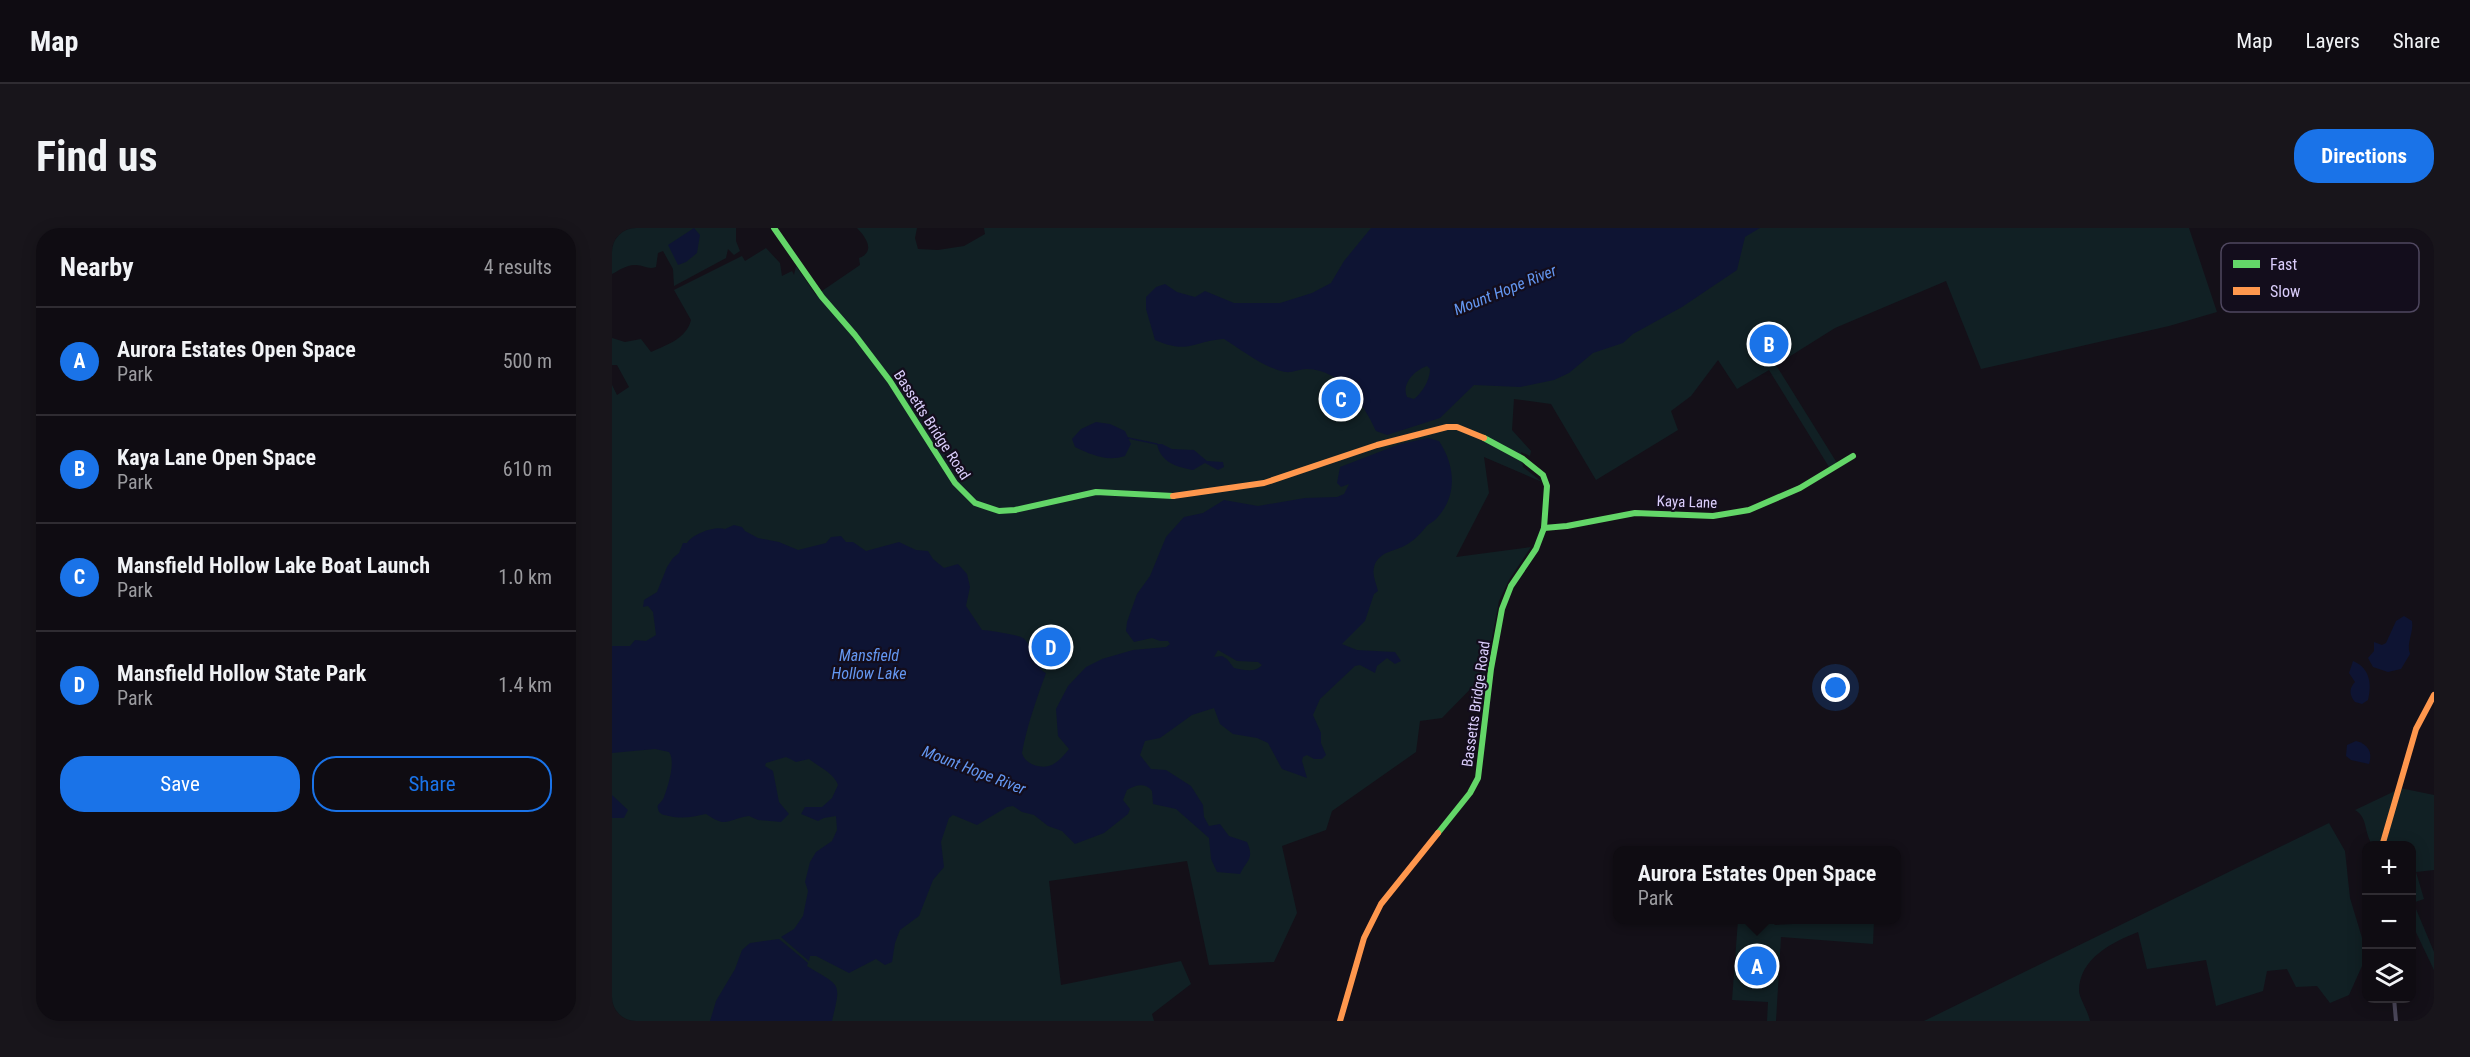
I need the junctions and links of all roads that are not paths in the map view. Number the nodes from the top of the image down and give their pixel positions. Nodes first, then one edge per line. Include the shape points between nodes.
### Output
1 (775, 228) edge
2 (1853, 456) dead end
3 (1544, 528) junction
4 (2434, 695) edge
5 (2383, 841) edge
6 (2394, 1003) edge
7 (1340, 1021) edge
8 (2396, 1021) edge

1 - 3 street, Bassetts Bridge Road via 822,297 890,381 955,483 982,507 1015,510 1102,492 1173,496 1218,492 1264,483 1377,445 1457,427 1473,432 1543,475 1547,486
2 - 3 street, Kaya Lane via 1782,497 1734,514 1635,513
3 - 7 street, Bassetts Bridge Road via 1502,609 1478,777 1470,793 1381,904 1364,938
4 - 5 street via 2416,729
6 - 8 street

